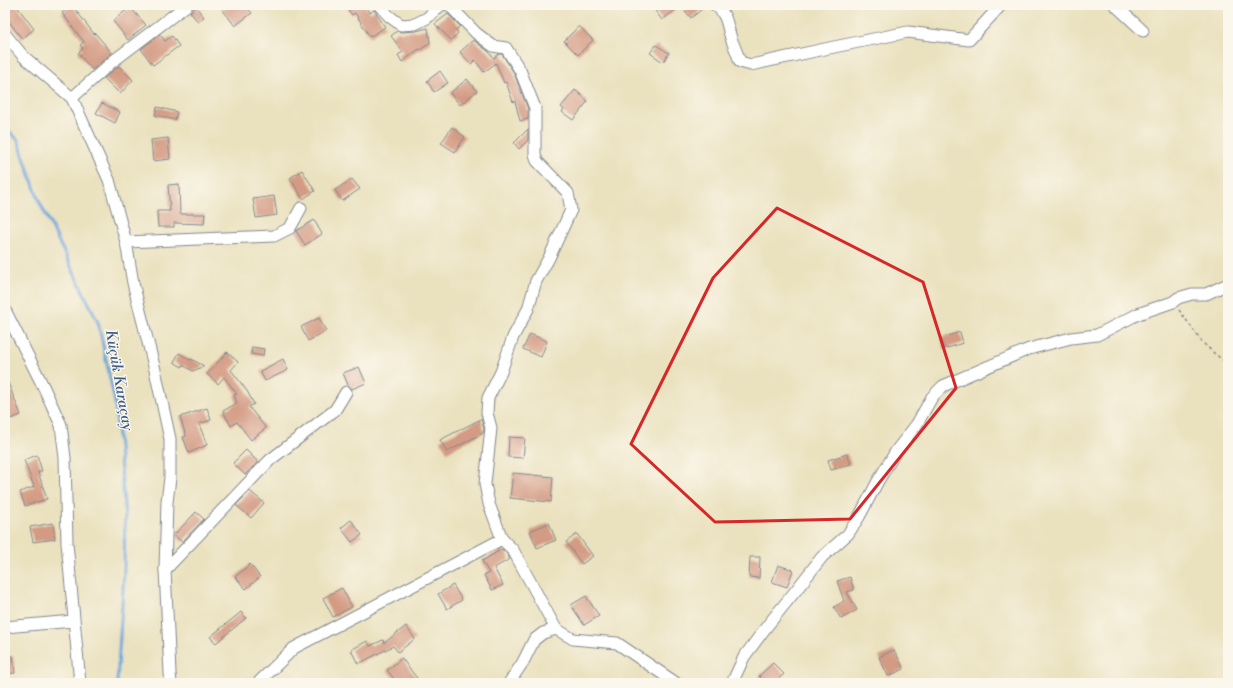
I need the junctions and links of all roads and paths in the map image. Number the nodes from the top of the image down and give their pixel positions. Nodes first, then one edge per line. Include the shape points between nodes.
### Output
1 (187, 5) edge
2 (379, 5) edge
3 (441, 5) edge
4 (450, 5) edge
5 (715, 5) edge
6 (1001, 5) edge
7 (1115, 5) edge
8 (1143, 31) dead end
9 (5, 34) edge
10 (72, 98) junction
11 (301, 208) dead end
12 (126, 242) junction
13 (1228, 284) edge
14 (1173, 302) junction
15 (5, 310) edge
16 (1228, 364) edge
17 (346, 392) dead end
18 (502, 539) junction
19 (165, 570) junction
20 (73, 621) junction
21 (5, 627) edge
22 (556, 629) junction
23 (1015, 682) dead end
24 (80, 683) edge
25 (171, 683) edge
26 (258, 683) edge
27 (509, 683) edge
28 (676, 683) edge
29 (732, 683) edge
30 (1012, 683) edge

1 - 10 street via 112,62
2 - 3 street via 401,25 415,24 427,18
4 - 18 street via 476,33 493,46 506,48 520,70 536,108 537,161 568,193 571,210 536,281 528,309 513,337 501,372 488,398 487,413 491,428 485,484 489,504
5 - 6 street via 726,18 740,62 751,65 908,32 969,40
7 - 8 street
9 - 10 street via 23,56
10 - 12 street via 109,180
11 - 12 street via 290,228 274,236
12 - 19 street via 133,283 170,439
13 - 14 street via 1206,294 1192,294
14 - 16 path via 1204,343
14 - 29 street via 1138,314 1097,335 1071,338 1029,349 943,386 932,397 917,424 896,451 860,518 848,534 822,557 766,626 744,657
15 - 20 street via 61,425
17 - 19 street via 334,410 270,460
18 - 22 street via 513,550
18 - 26 street via 294,648
19 - 25 street
20 - 21 street
20 - 24 street
22 - 27 street via 543,633 534,640
22 - 28 street via 573,638 617,643
23 - 30 path

